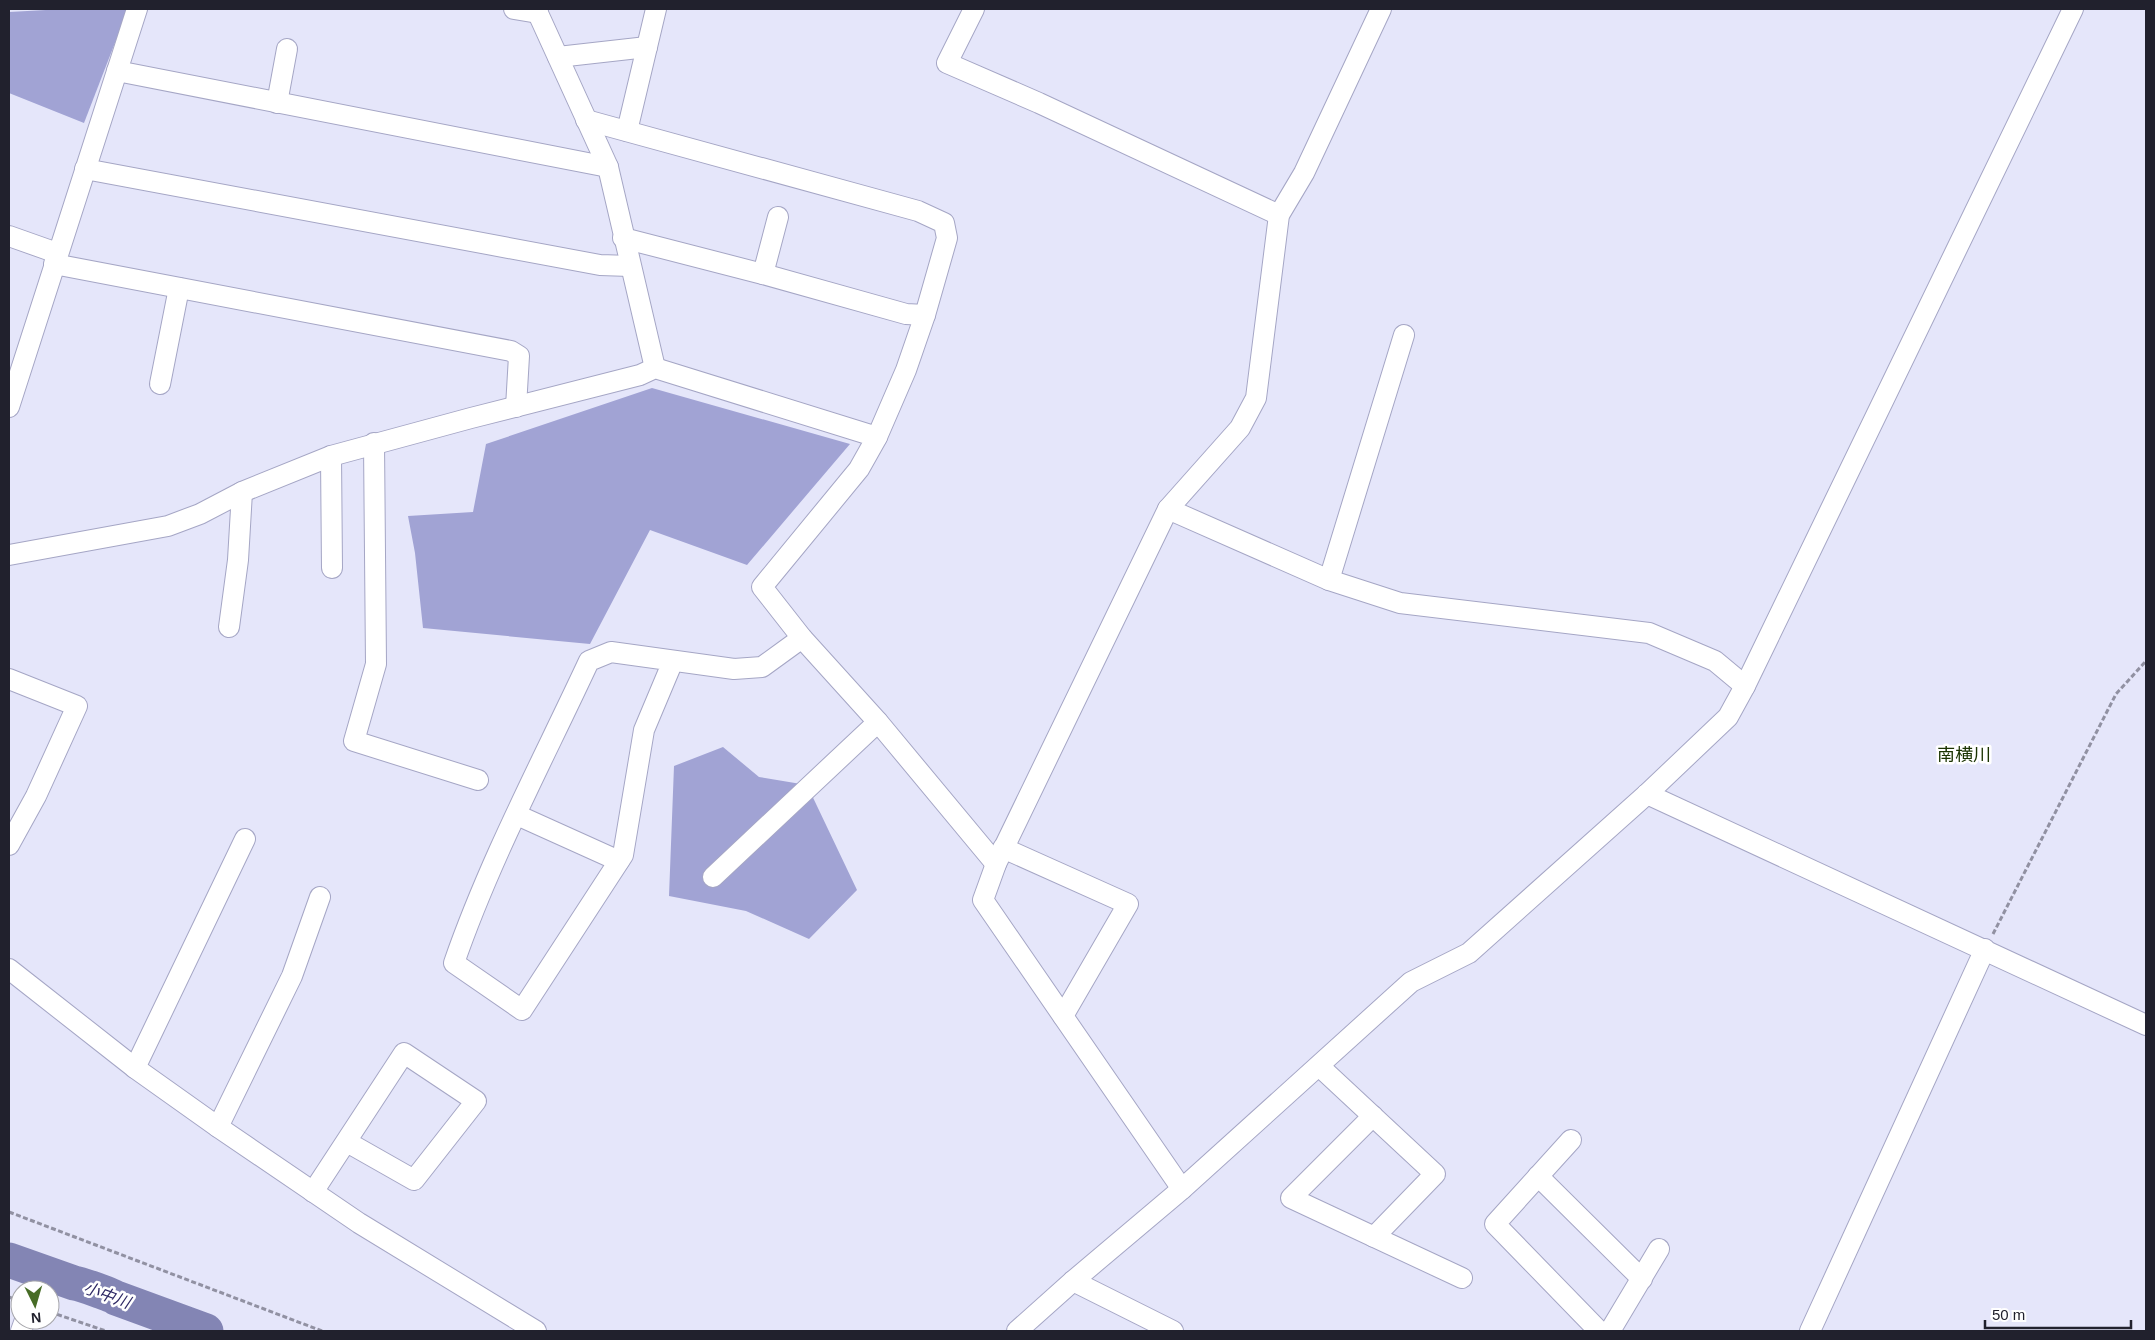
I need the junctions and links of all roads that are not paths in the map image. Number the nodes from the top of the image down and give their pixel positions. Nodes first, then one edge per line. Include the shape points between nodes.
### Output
1 (137, 9) edge
2 (514, 9) edge
3 (656, 9) edge
4 (974, 9) edge
5 (1381, 9) edge
6 (2073, 9) edge
7 (537, 11) edge
8 (647, 47) junction
9 (286, 49) dead end
10 (558, 57) junction
11 (117, 71) junction
12 (277, 103) junction
13 (586, 120) junction
14 (627, 131) junction
15 (608, 167) junction
16 (85, 168) junction
17 (1279, 216) junction
18 (778, 217) dead end
19 (9, 236) edge
20 (623, 238) junction
21 (56, 259) junction
22 (630, 266) junction
23 (763, 274) junction
24 (178, 288) junction
25 (925, 315) junction
26 (1404, 335) dead end
27 (655, 368) junction
28 (160, 384) dead end
29 (516, 406) junction
30 (9, 407) edge
31 (877, 437) junction
32 (374, 443) junction
33 (331, 456) junction
34 (242, 492) junction
35 (1168, 510) junction
36 (9, 555) edge
37 (332, 568) dead end
38 (1329, 580) junction
39 (228, 627) dead end
40 (802, 638) junction
41 (673, 661) junction
42 (9, 679) edge
43 (1745, 686) junction
44 (878, 722) junction
45 (478, 780) dead end
46 (1647, 794) junction
47 (517, 815) junction
48 (245, 839) dead end
49 (9, 845) edge
50 (999, 856) junction
51 (619, 861) junction
52 (713, 877) dead end
53 (320, 897) dead end
54 (1985, 949) junction
55 (9, 969) edge
56 (1063, 1016) junction
57 (2146, 1025) edge
58 (1319, 1066) junction
59 (135, 1068) junction
60 (1373, 1116) junction
61 (218, 1127) junction
62 (1571, 1140) dead end
63 (347, 1142) junction
64 (1538, 1176) junction
65 (1182, 1190) junction
66 (313, 1192) junction
67 (1374, 1237) junction
68 (1659, 1249) dead end
69 (1462, 1278) dead end
70 (1642, 1279) junction
71 (1074, 1281) junction
72 (536, 1331) edge
73 (1018, 1331) edge
74 (1173, 1331) edge
75 (1599, 1331) edge
76 (1610, 1331) edge
77 (1810, 1331) edge

1 - 11 street
2 - 7 street
3 - 8 street
4 - 17 street via 946,63
5 - 17 street via 1304,173
6 - 43 street
7 - 10 street
8 - 10 street
8 - 14 street
9 - 12 street
10 - 13 street
11 - 12 street
11 - 16 street
12 - 15 street
13 - 14 street
13 - 15 street
14 - 25 street via 918,211 944,222 948,238
15 - 20 street
16 - 21 street
16 - 22 street via 600,265
17 - 35 street via 1256,398 1240,428
18 - 23 street
19 - 21 street
20 - 22 street
20 - 23 street
21 - 24 street
21 - 30 street
22 - 27 street
23 - 25 street via 906,314
24 - 28 street
24 - 29 street via 511,351 519,356
25 - 31 street
26 - 38 street
27 - 29 street via 640,375
27 - 31 street
29 - 32 street
31 - 40 street via 859,469 762,587
32 - 33 street
32 - 45 street via 376,664 354,741
33 - 34 street
33 - 37 street
34 - 36 street via 168,526
34 - 39 street via 238,560
35 - 38 street
35 - 50 street
38 - 43 street via 1400,603 1649,632 1715,661
40 - 41 street via 762,667 734,669
40 - 44 street
41 - 47 street via 611,652 589,661
41 - 51 street via 644,730 623,855
42 - 49 street via 77,706 36,796
43 - 46 street via 1728,716
44 - 50 street
44 - 52 street
46 - 54 street
46 - 58 street via 1469,953 1411,982
47 - 51 street
47 - 51 street via 467,925 454,963 522,1010
48 - 59 street
50 - 56 street via 983,900
50 - 56 street via 1128,904
53 - 61 street via 292,976
54 - 57 street
54 - 77 street
55 - 59 street
56 - 65 street
58 - 60 street
58 - 65 street
59 - 61 street
60 - 67 street via 1435,1174
60 - 67 street via 1291,1198
61 - 66 street
62 - 64 street
63 - 63 street via 404,1053 476,1100 414,1180
63 - 66 street
64 - 70 street
64 - 75 street via 1494,1224
65 - 71 street
66 - 72 street
67 - 69 street
68 - 70 street
70 - 76 street
71 - 73 street
71 - 74 street

